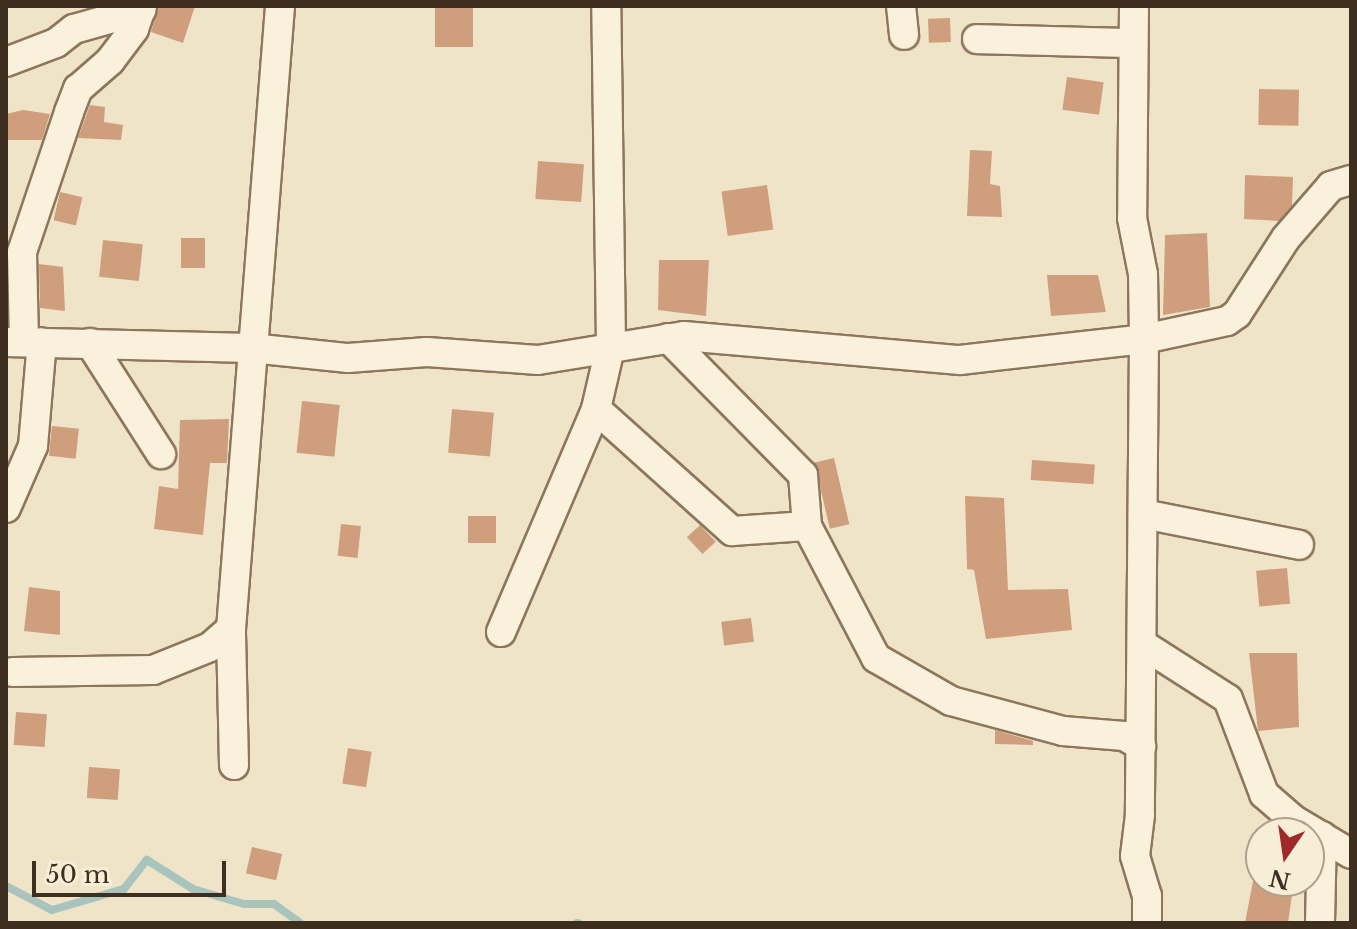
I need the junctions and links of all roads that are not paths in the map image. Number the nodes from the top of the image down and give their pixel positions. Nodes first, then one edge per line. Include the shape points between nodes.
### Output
1 (280, 6) edge
2 (606, 6) edge
3 (901, 6) edge
4 (1134, 6) edge
5 (141, 8) edge
6 (904, 35) dead end
7 (977, 39) dead end
8 (1133, 43) junction
9 (6, 62) edge
10 (1351, 180) edge
11 (668, 338) junction
12 (1144, 339) junction
13 (24, 342) edge
14 (90, 343) junction
15 (611, 344) junction
16 (251, 348) junction
17 (596, 409) junction
18 (161, 454) dead end
19 (6, 508) edge
20 (1143, 514) junction
21 (807, 526) junction
22 (1299, 545) dead end
23 (231, 629) junction
24 (501, 632) dead end
25 (1142, 644) junction
26 (13, 672) dead end
27 (1141, 746) junction
28 (234, 765) dead end
29 (1296, 817) edge
30 (1325, 838) edge
31 (1351, 854) edge
32 (1321, 897) edge
33 (1147, 923) edge
34 (1320, 923) edge

1 - 16 street
2 - 15 street
3 - 6 street
4 - 8 street
5 - 9 street via 74,29 56,43
5 - 13 street via 110,61 78,89 69,112 22,252
7 - 8 street
8 - 12 street via 1132,218 1143,274
10 - 12 street via 1331,186 1286,238 1237,314 1227,321
11 - 12 street via 779,342 960,360
11 - 15 street
11 - 21 street via 803,475
12 - 20 street
13 - 14 street
13 - 19 street via 33,446
14 - 16 street
14 - 18 street
15 - 16 street via 538,360 427,352 348,358
15 - 17 street
16 - 23 street
17 - 21 street via 732,531
17 - 24 street
20 - 22 street
20 - 25 street
21 - 27 street via 876,658 951,701 1063,731 1124,736
23 - 26 street via 210,647 153,670
23 - 28 street
25 - 27 street
25 - 29 street via 1228,699 1264,794
27 - 33 street via 1135,856 1147,896
30 - 31 street
32 - 34 street

